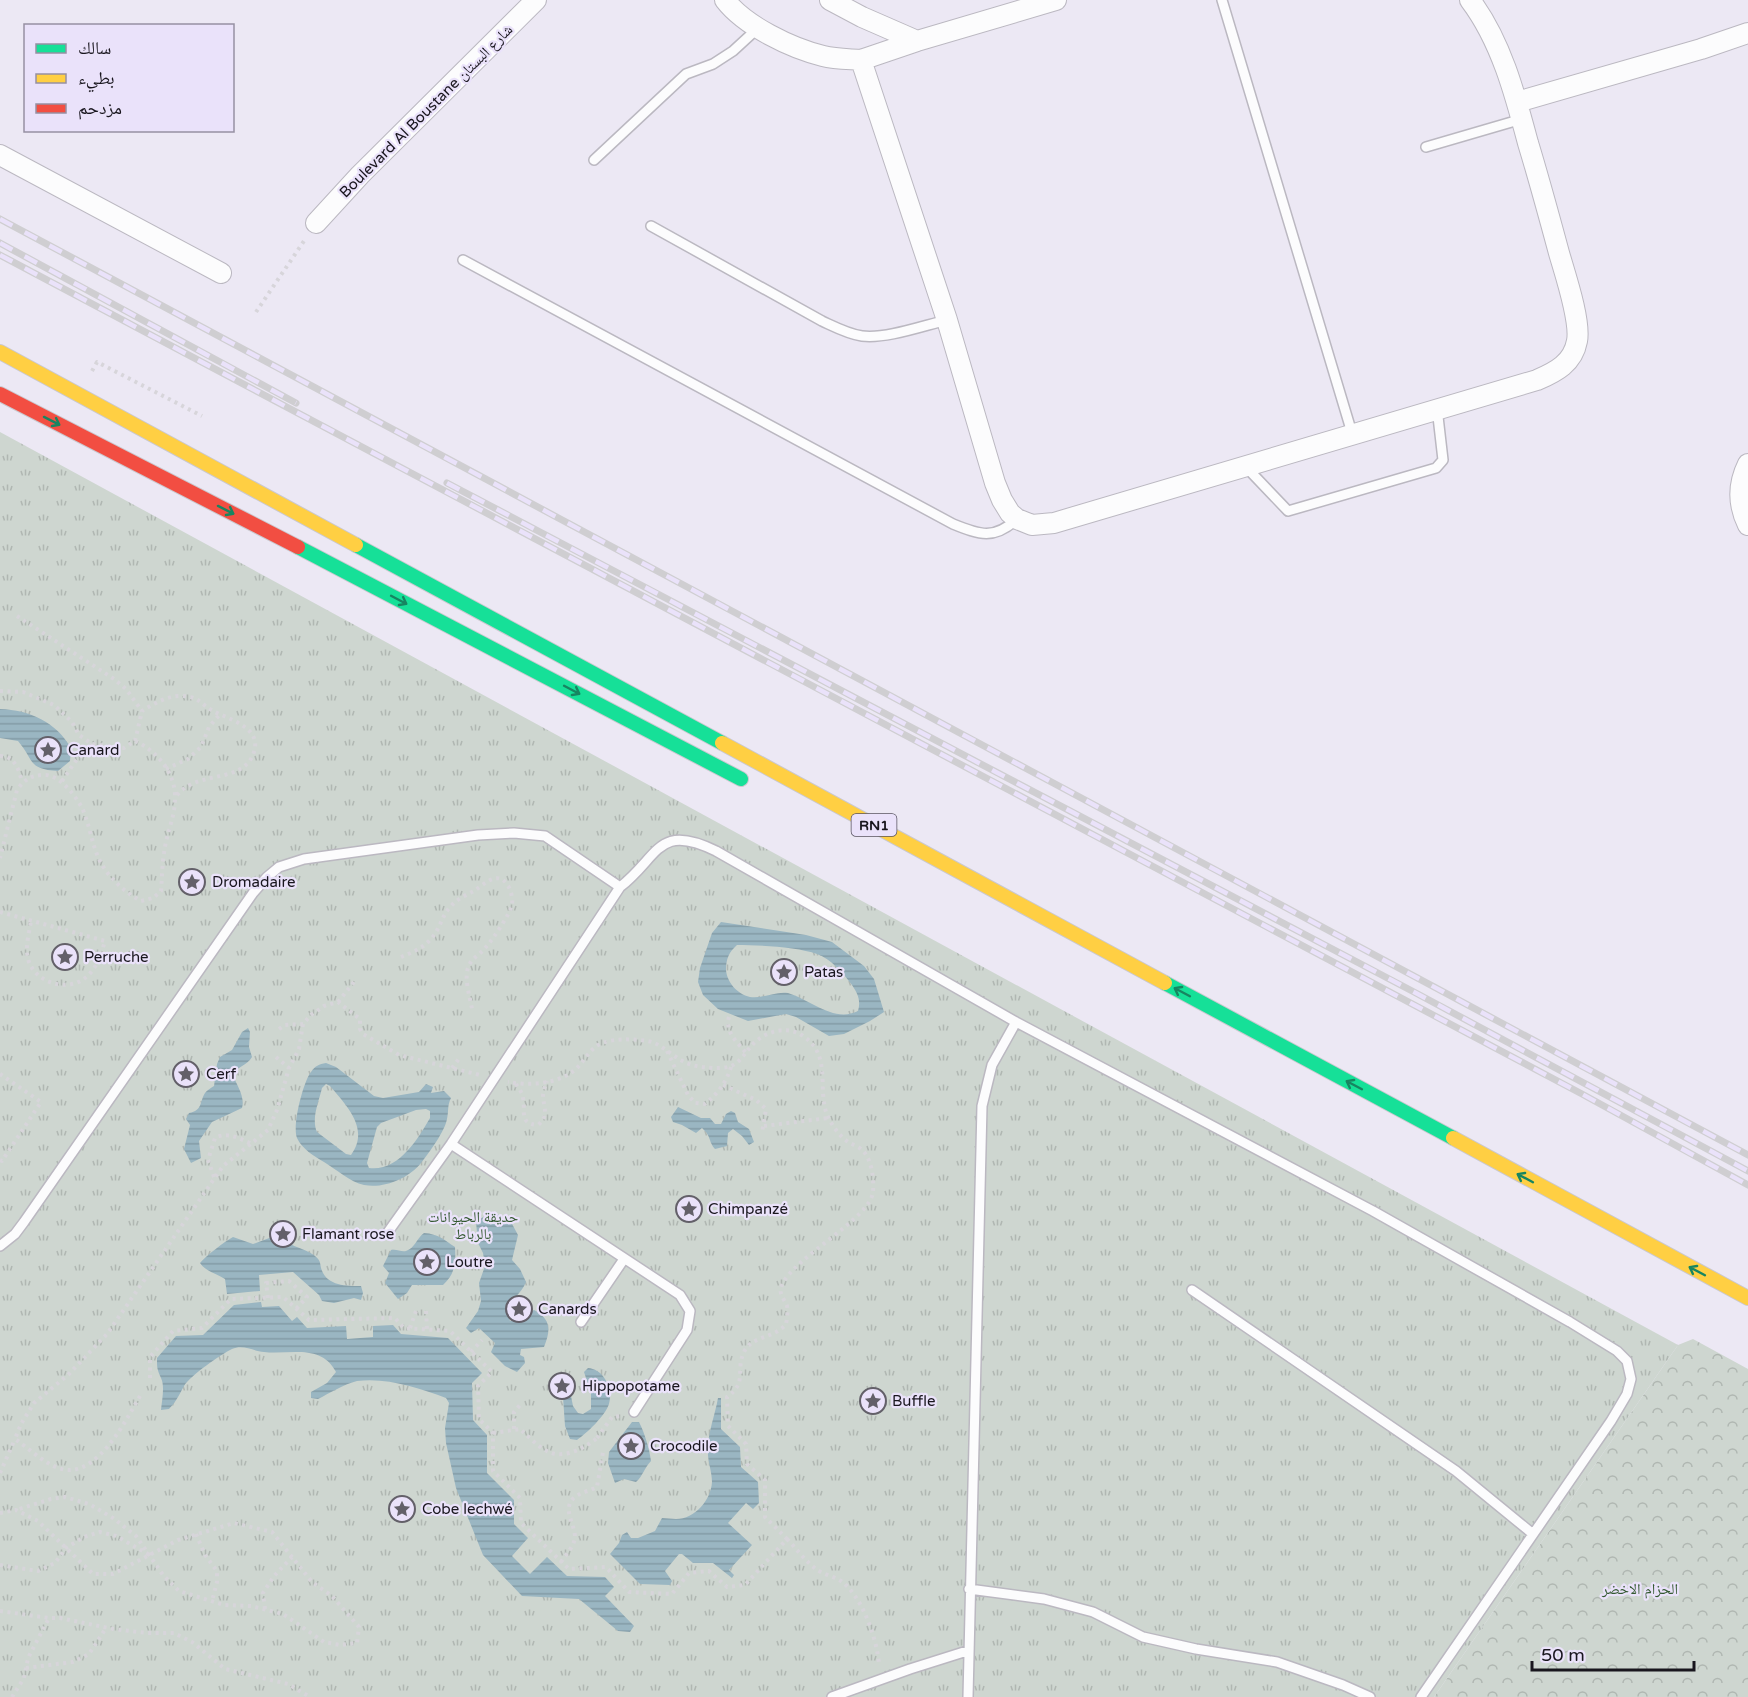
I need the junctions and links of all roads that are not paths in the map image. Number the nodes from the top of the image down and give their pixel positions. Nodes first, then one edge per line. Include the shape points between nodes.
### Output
1 (536, 0) edge
2 (725, 0) edge
3 (1056, 0) edge
4 (1222, 0) edge
5 (1470, 0) edge
6 (843, 3) edge
7 (758, 28) junction
8 (1748, 33) edge
9 (917, 41) junction
10 (861, 60) junction
11 (1519, 111) junction
12 (1426, 147) dead end
13 (0, 155) edge
14 (594, 160) dead end
15 (316, 223) road end
16 (651, 226) dead end
17 (464, 260) dead end
18 (221, 273) dead end
19 (947, 320) junction
20 (0, 352) edge
21 (0, 394) edge
22 (1437, 408) junction
23 (1352, 433) junction
24 (1748, 464) edge
25 (1245, 466) junction
26 (1017, 519) junction
27 (1748, 525) edge
28 (751, 784) dead end
29 (620, 887) junction
30 (1016, 1022) junction
31 (451, 1144) junction
32 (388, 1232) dead end
33 (0, 1246) edge
34 (624, 1259) junction
35 (1192, 1290) dead end
36 (1748, 1298) edge
37 (581, 1322) dead end
38 (634, 1412) road end
39 (1533, 1534) junction
40 (969, 1589) junction
41 (968, 1651) junction
42 (832, 1697) edge
43 (968, 1697) edge
44 (1370, 1697) edge
45 (1421, 1697) edge

1 - 15 street, Boulevard Al Boustane شارع البستان
2 - 7 street via 735,13
3 - 9 street
4 - 23 lane
5 - 11 street via 1495,44
6 - 9 street
7 - 10 street via 824,56
7 - 14 lane via 713,64 686,74
8 - 11 street
9 - 10 street
10 - 19 street
11 - 12 lane
11 - 22 street via 1578,328 1575,349 1568,362 1537,380
13 - 18 street
16 - 19 lane via 850,334 884,335
17 - 26 lane via 953,524 975,533 993,533 1006,529
19 - 26 street via 995,483
36 -> 20 highway, RN1
21 -> 28 highway
22 - 23 street
22 - 25 lane via 1443,460 1436,468 1288,510
23 - 25 street
24 - 27 street via 1739,494
25 - 26 street via 1054,523 1032,525
29 - 30 lane via 662,844 680,840 701,844
29 - 31 lane
29 - 33 lane via 545,836 514,833 304,859 279,867 253,893 24,1222
30 - 39 lane via 1373,1211 1617,1351 1630,1369 1632,1379 1627,1394
30 - 40 lane via 992,1065 982,1106
31 - 32 lane
31 - 34 lane
34 - 37 lane
34 - 38 lane via 680,1295 690,1311 687,1330
35 - 39 lane via 1456,1471
39 - 45 lane
40 - 41 lane
40 - 44 lane via 1044,1599 1083,1609 1143,1637 1277,1662
41 - 42 lane
41 - 43 lane

